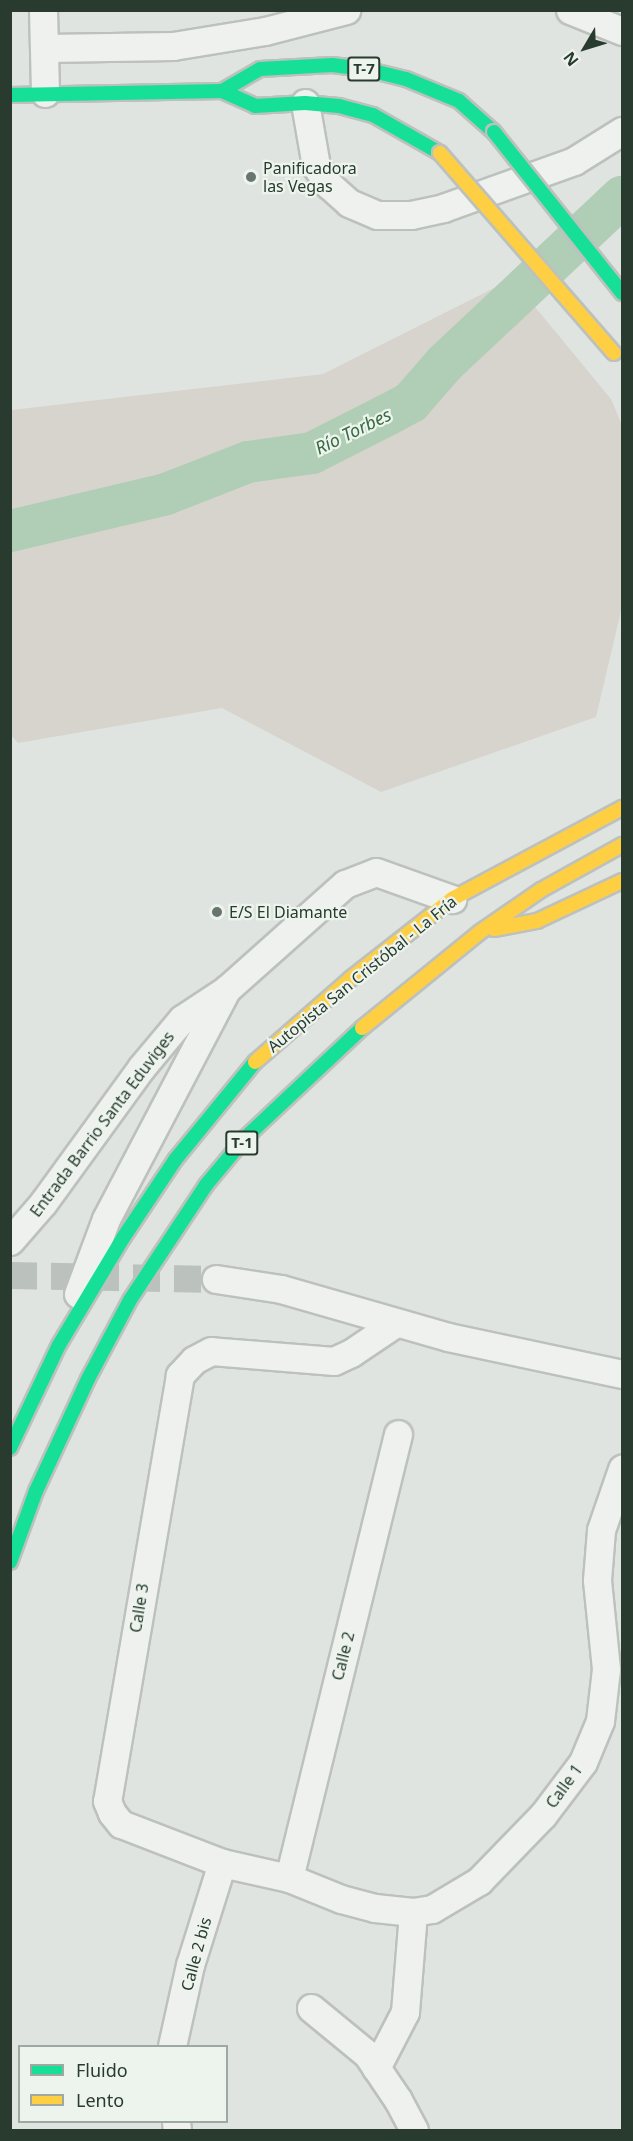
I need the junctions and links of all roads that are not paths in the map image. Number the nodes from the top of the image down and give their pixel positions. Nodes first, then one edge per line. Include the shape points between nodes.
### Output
1 (43, 10) edge
2 (346, 10) edge
3 (570, 10) edge
4 (622, 31) edge
5 (46, 48) junction
6 (222, 91) junction
7 (45, 93) junction
8 (10, 96) edge
9 (305, 103) junction
10 (622, 130) edge
11 (622, 293) edge
12 (618, 357) edge
13 (622, 808) edge
14 (621, 846) edge
15 (622, 881) edge
16 (452, 899) junction
17 (480, 932) junction
18 (227, 990) junction
19 (10, 1241) edge
20 (216, 1279) tunnel mouth
21 (394, 1324) junction
22 (59, 1346) junction
23 (622, 1374) edge
24 (398, 1434) dead end
25 (10, 1448) edge
26 (622, 1469) edge
27 (612, 1532) edge
28 (10, 1562) edge
29 (222, 1863) junction
30 (289, 1878) junction
31 (413, 1912) junction
32 (311, 2008) dead end
33 (172, 2045) edge
34 (376, 2068) junction
35 (414, 2130) edge

1 - 5 street
2 - 5 street via 265,31 172,46
3 - 4 street
5 - 7 street
6 - 7 main road, T-7
6 - 9 main road, T-7 via 255,106
6 - 11 main road, T-7, bridge via 260,69 332,66 406,79 459,101 494,132
7 - 8 main road, T-7
9 - 10 street via 316,166 329,185 349,202 377,215 411,215 454,204 574,161
9 - 12 main road, T-7, bridge via 373,115 440,153
13 - 16 main road, Autopista San Cristóbal - La Fría / T-1
14 - 17 main road, T-1 via 541,890
15 - 17 main road via 537,921
16 - 18 street via 376,872 345,884
16 - 22 main road, Autopista San Cristóbal - La Fría / T-1 via 261,1055 175,1160
17 - 28 main road, T-1 via 358,1032 246,1137 206,1185 130,1300 88,1379 36,1491
18 - 19 street, Entrada Barrio Santa Eduviges via 182,1019
18 - 22 street via 106,1219
20 - 21 street via 281,1289
21 - 23 street
21 - 29 street, Calle 3 via 333,1361 211,1351 194,1360 180,1375 107,1801 121,1824
22 - 25 main road, Autopista San Cristóbal - La Fría / T-1
24 - 30 street, Calle 2
26 - 27 street, Calle 1
27 - 31 street, Calle 1 via 597,1580 606,1669 600,1721 583,1762 543,1815 479,1881 432,1909
29 - 30 street, Calle 3
29 - 33 street, Calle 2 bis via 190,1965
30 - 31 street, Calle 1 via 352,1902
31 - 34 street via 405,2012
32 - 34 street via 367,2054
34 - 35 street

